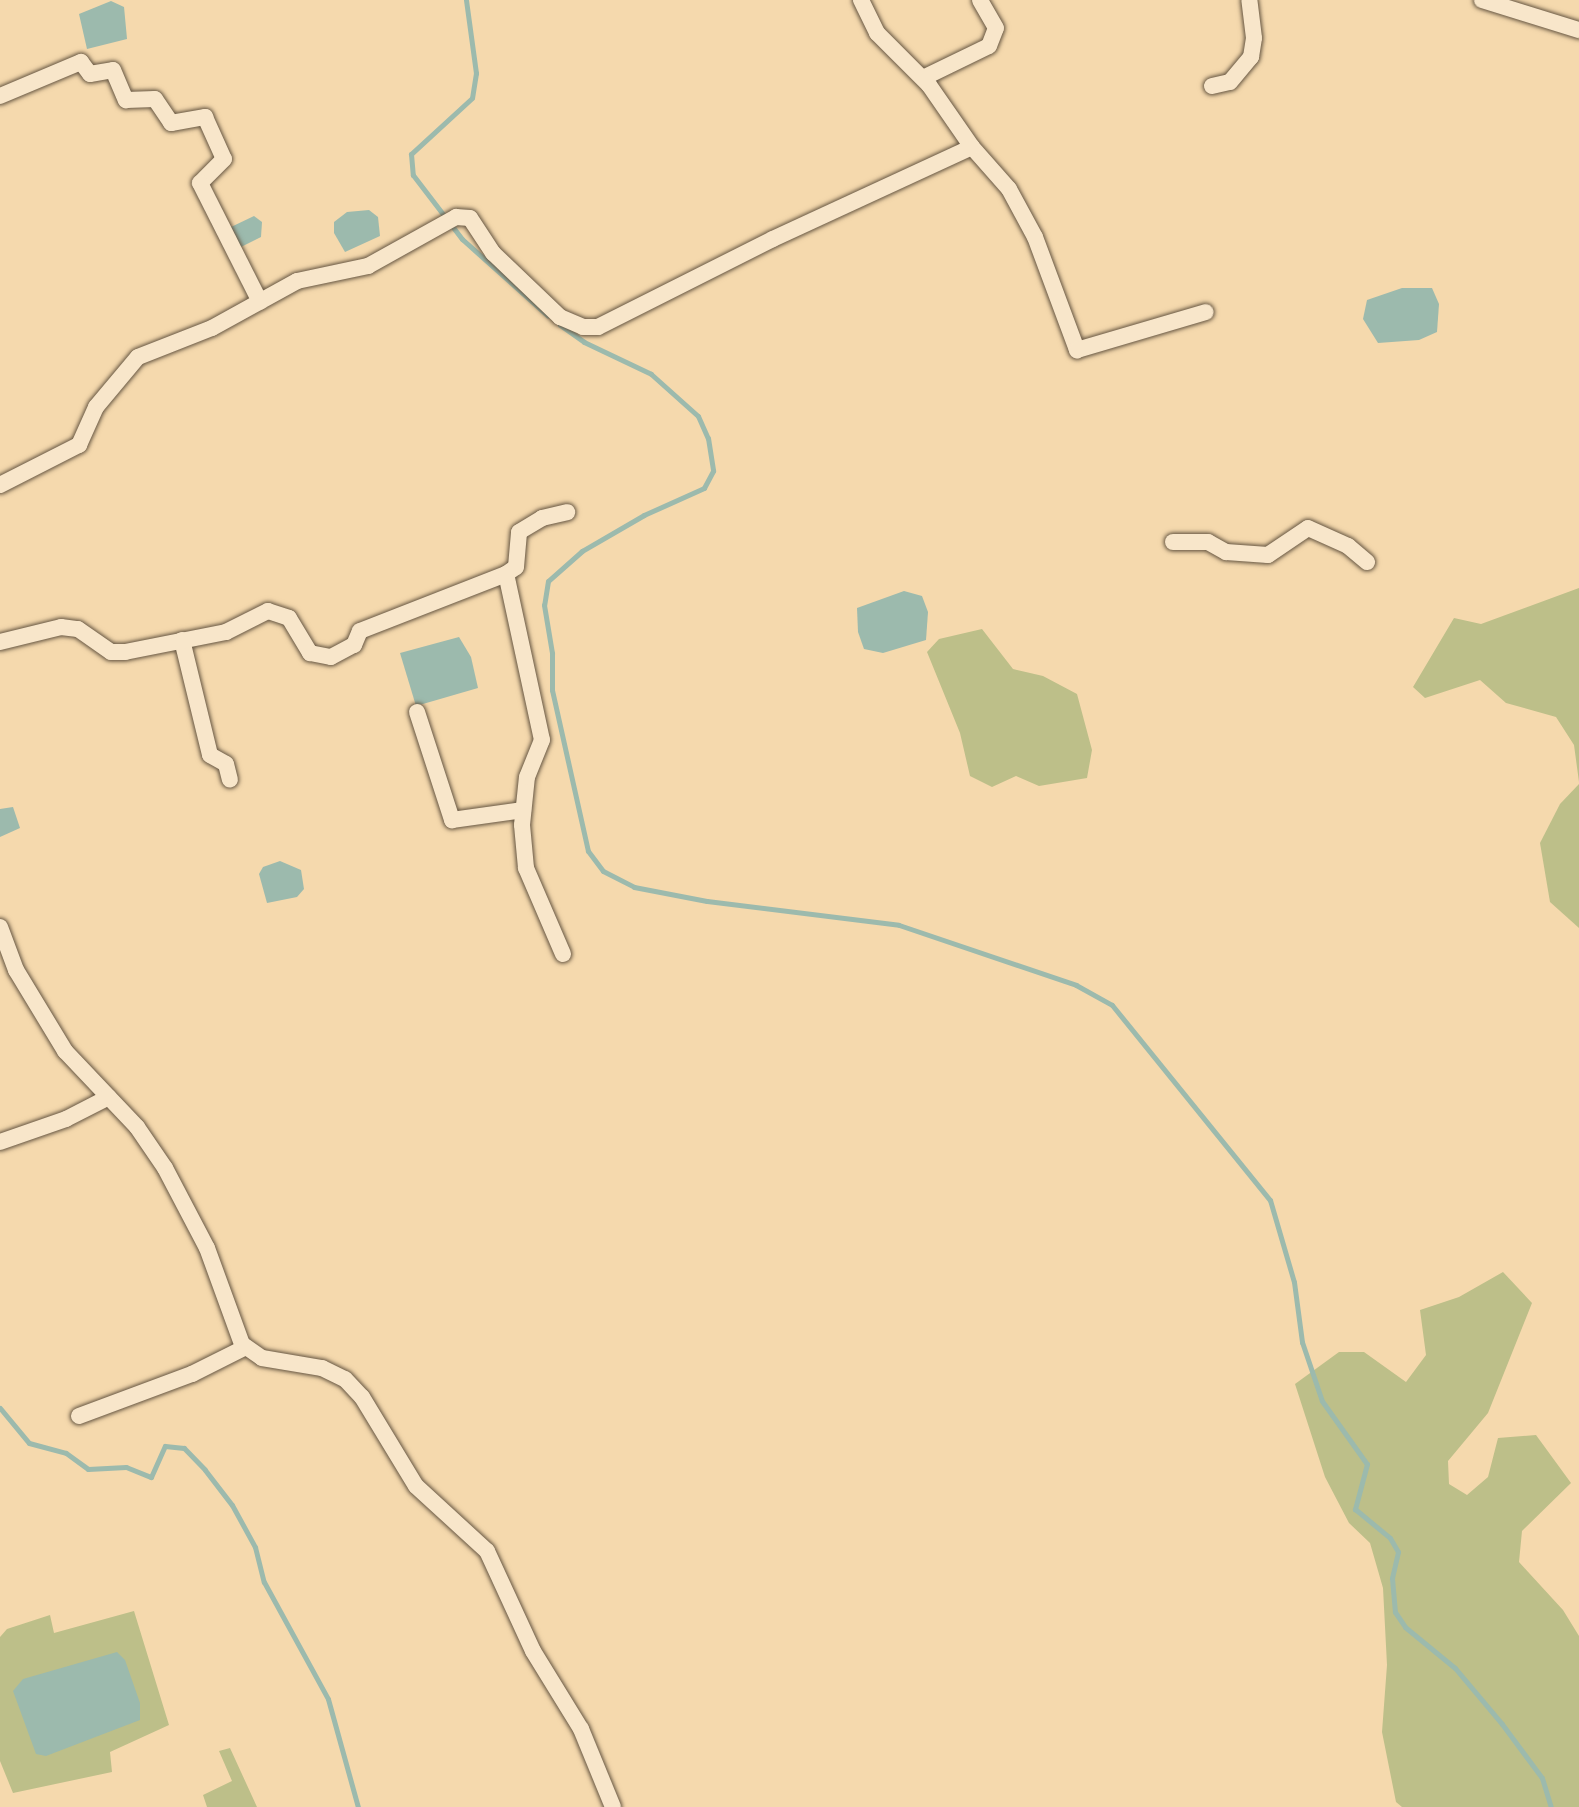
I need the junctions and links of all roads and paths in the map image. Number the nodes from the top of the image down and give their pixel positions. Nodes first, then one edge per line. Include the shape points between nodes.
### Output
1 (861, 0) edge
2 (980, 0) edge
3 (1249, 0) edge
4 (1482, 0) edge
5 (1579, 30) edge
6 (923, 78) junction
7 (1212, 86) dead end
8 (0, 96) edge
9 (972, 147) junction
10 (260, 302) junction
11 (1206, 312) dead end
12 (0, 485) edge
13 (567, 512) dead end
14 (1173, 542) dead end
15 (1367, 562) dead end
16 (506, 574) junction
17 (182, 640) junction
18 (0, 642) edge
19 (417, 712) dead end
20 (230, 780) dead end
21 (523, 810) junction
22 (0, 927) edge
23 (563, 954) dead end
24 (109, 1097) junction
25 (0, 1142) edge
26 (246, 1347) junction
27 (79, 1416) dead end
28 (613, 1807) edge

1 - 6 street via 877,33
2 - 6 street via 996,28 989,46
3 - 7 street via 1254,38 1251,57 1230,82
4 - 5 street
6 - 9 street
8 - 10 street via 81,62 90,74 113,70 126,100 155,99 171,123 205,117 224,159 200,183
9 - 10 street via 772,239 598,327 583,327 560,317 493,253 470,218 456,217 368,267 313,275
9 - 11 street via 1004,181 1023,213 1077,350
10 - 12 street via 128,364 87,420 79,445
13 - 16 street via 542,518 519,532 516,567
14 - 15 street via 1208,542 1226,552 1268,555 1308,528 1348,546
16 - 17 street via 360,630 354,645 331,657 310,653 289,618 281,612 268,611 226,632
16 - 21 street via 542,740 527,777
17 - 18 street via 111,652 78,629 61,627
17 - 20 street via 210,755 226,764
19 - 21 street via 452,820
21 - 23 street via 526,868
22 - 24 street via 16,970 47,1024 80,1069
24 - 25 street via 66,1119
24 - 26 street via 137,1127 188,1210
26 - 27 street via 192,1374
26 - 28 street via 262,1358 322,1368 345,1379 362,1396 416,1486 487,1551 533,1651 581,1729

